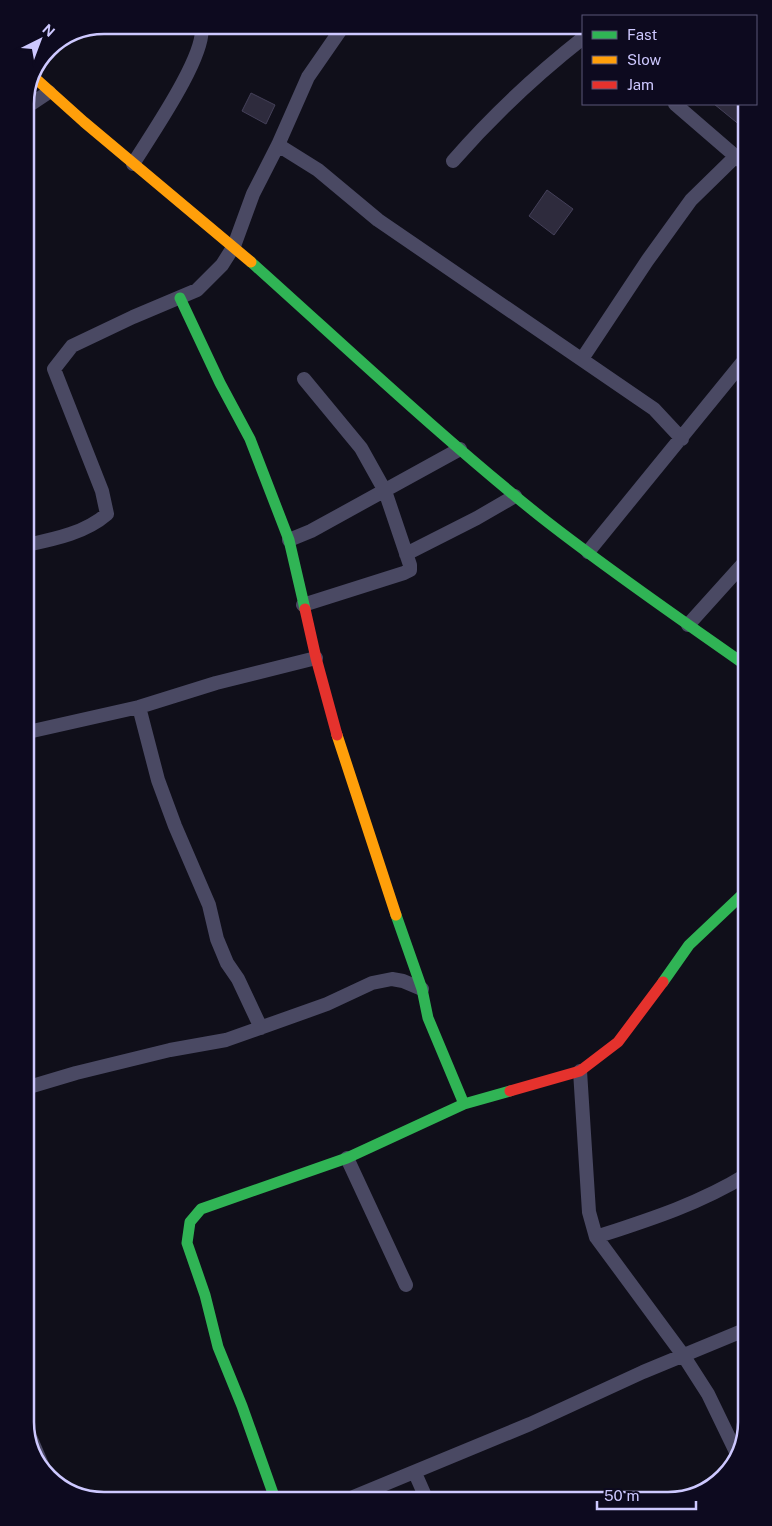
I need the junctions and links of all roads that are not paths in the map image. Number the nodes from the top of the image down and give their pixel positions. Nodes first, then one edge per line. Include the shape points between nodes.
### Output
1 (201, 34) edge
2 (338, 34) edge
3 (582, 39) edge
4 (38, 81) edge
5 (49, 92) junction
6 (34, 102) edge
7 (676, 105) edge
8 (278, 145) junction
9 (738, 158) edge
10 (453, 160) dead end
11 (738, 160) edge
12 (133, 164) junction
13 (234, 246) junction
14 (180, 298) junction
15 (582, 359) junction
16 (738, 369) edge
17 (304, 378) dead end
18 (682, 439) junction
19 (460, 449) junction
20 (385, 491) junction
21 (515, 496) junction
22 (288, 540) junction
23 (34, 544) edge
24 (588, 552) junction
25 (406, 554) junction
26 (738, 570) edge
27 (303, 605) junction
28 (688, 625) junction
29 (316, 658) junction
30 (738, 660) edge
31 (139, 707) junction
32 (34, 731) edge
33 (738, 899) edge
34 (422, 989) junction
35 (261, 1028) junction
36 (580, 1071) junction
37 (34, 1086) edge
38 (464, 1104) junction
39 (347, 1158) junction
40 (738, 1180) edge
41 (596, 1237) junction
42 (406, 1285) dead end
43 (738, 1333) edge
44 (683, 1355) junction
45 (734, 1447) edge
46 (415, 1473) junction
47 (273, 1492) edge
48 (366, 1492) edge
49 (423, 1492) edge

1 - 12 street via 193,62 178,91
2 - 8 street via 308,77
3 - 10 street via 503,108
4 - 5 street
5 - 6 street
5 - 12 street
7 - 9 street
8 - 13 street via 253,194
8 - 15 street via 318,170 378,220
11 - 15 street via 691,200
12 - 13 street
13 - 14 street via 222,265 197,290
13 - 19 street
14 - 22 street via 250,439
14 - 23 street via 72,346 54,369 102,491 107,514 97,522 60,538
15 - 18 street via 654,409
16 - 18 street
17 - 20 street via 361,448
18 - 24 street
19 - 20 street
19 - 21 street
20 - 22 street
20 - 25 street
21 - 24 street
21 - 25 street
22 - 27 street
24 - 28 street
25 - 27 street via 410,570 404,573
26 - 28 street
27 - 29 street
28 - 30 street
29 - 31 street via 216,683
29 - 34 street via 385,886
31 - 32 street
31 - 35 street via 158,780 209,905 216,939
33 - 36 street via 689,945 618,1042
34 - 35 street via 392,979 372,983 327,1004
34 - 38 street via 428,1018
35 - 37 street via 226,1040 170,1050
36 - 38 street
36 - 41 street via 589,1212
38 - 39 street
39 - 42 street
39 - 47 street via 201,1209 190,1222 187,1242 205,1294 218,1347
40 - 41 street via 673,1212
41 - 44 street
43 - 44 street
44 - 45 street via 708,1394
44 - 46 street
46 - 48 street
46 - 49 street

